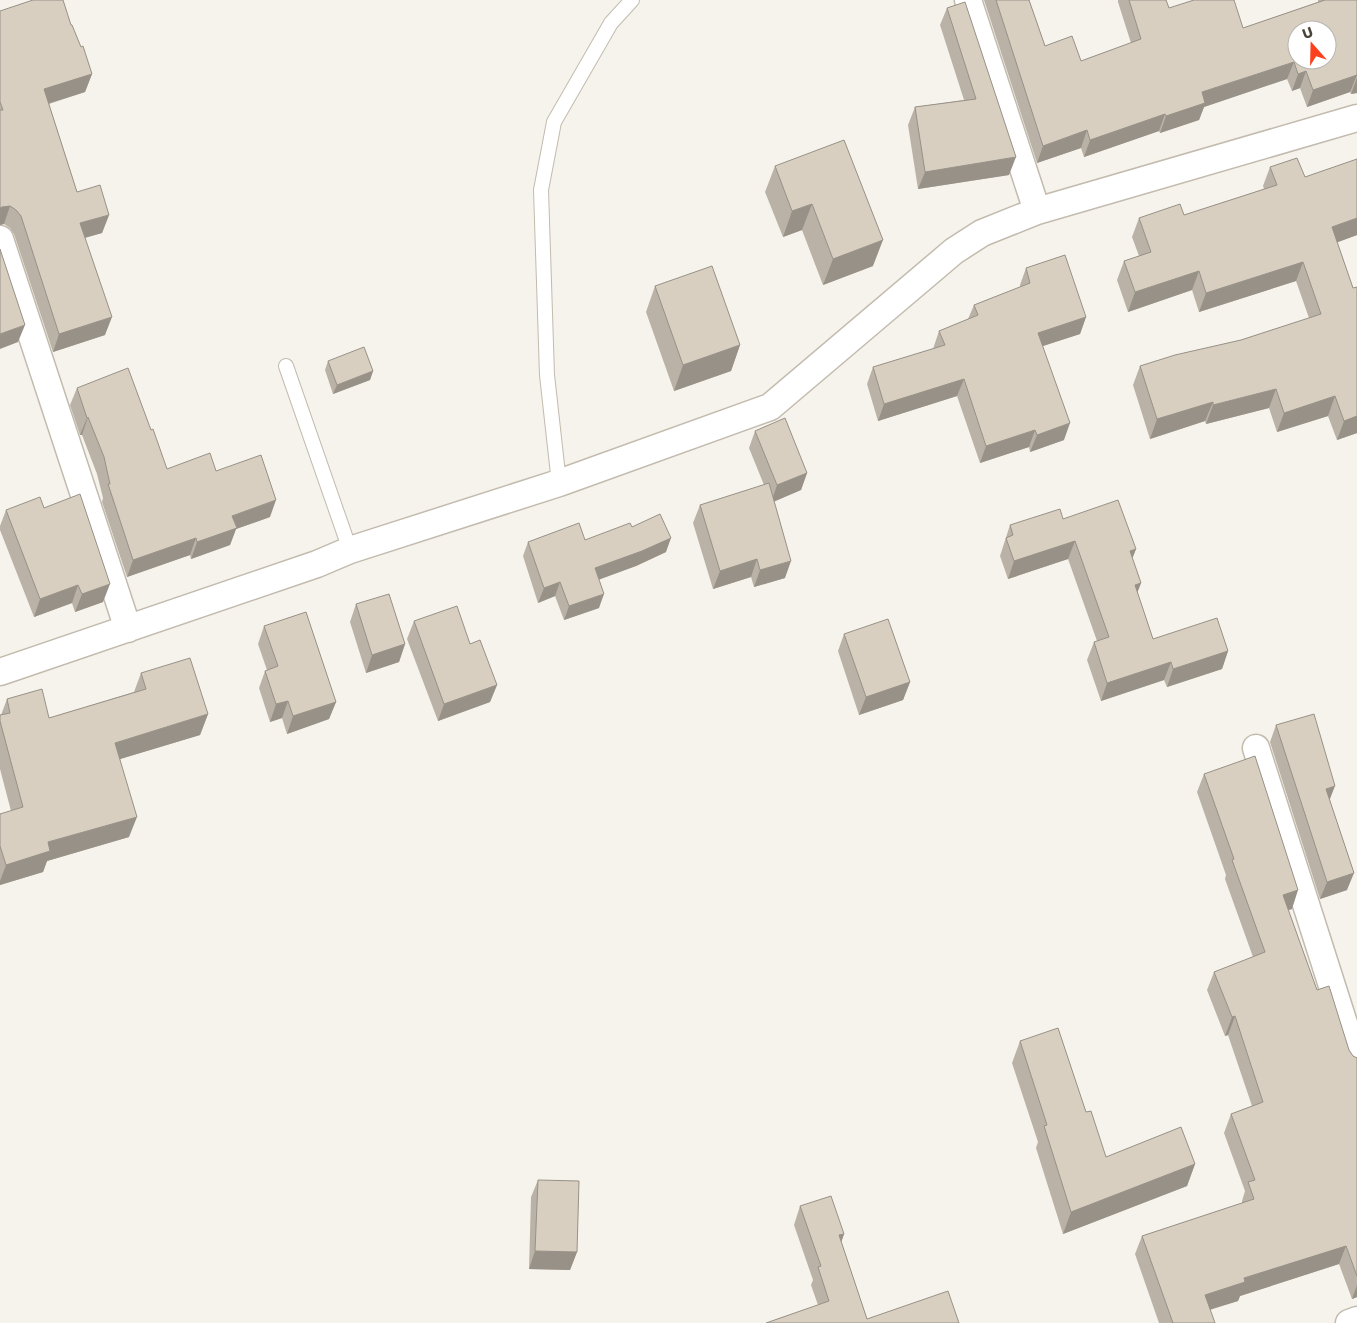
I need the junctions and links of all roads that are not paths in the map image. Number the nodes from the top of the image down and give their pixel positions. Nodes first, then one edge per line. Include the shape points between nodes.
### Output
1 (632, 0) edge
2 (968, 0) edge
3 (1357, 118) edge
4 (1037, 211) junction
5 (0, 239) edge
6 (286, 366) dead end
7 (559, 483) junction
8 (350, 550) junction
9 (128, 629) junction
10 (0, 672) edge
11 (1256, 748) dead end
12 (1357, 1064) edge
13 (1357, 1320) edge
14 (1349, 1323) edge

1 - 7 lane via 611,24 554,122 541,190 548,375
2 - 4 street
3 - 4 street
4 - 7 street via 982,233 954,252 770,407
5 - 9 street
6 - 8 lane
7 - 8 street
8 - 9 street
9 - 10 street
11 - 12 street
13 - 14 street

